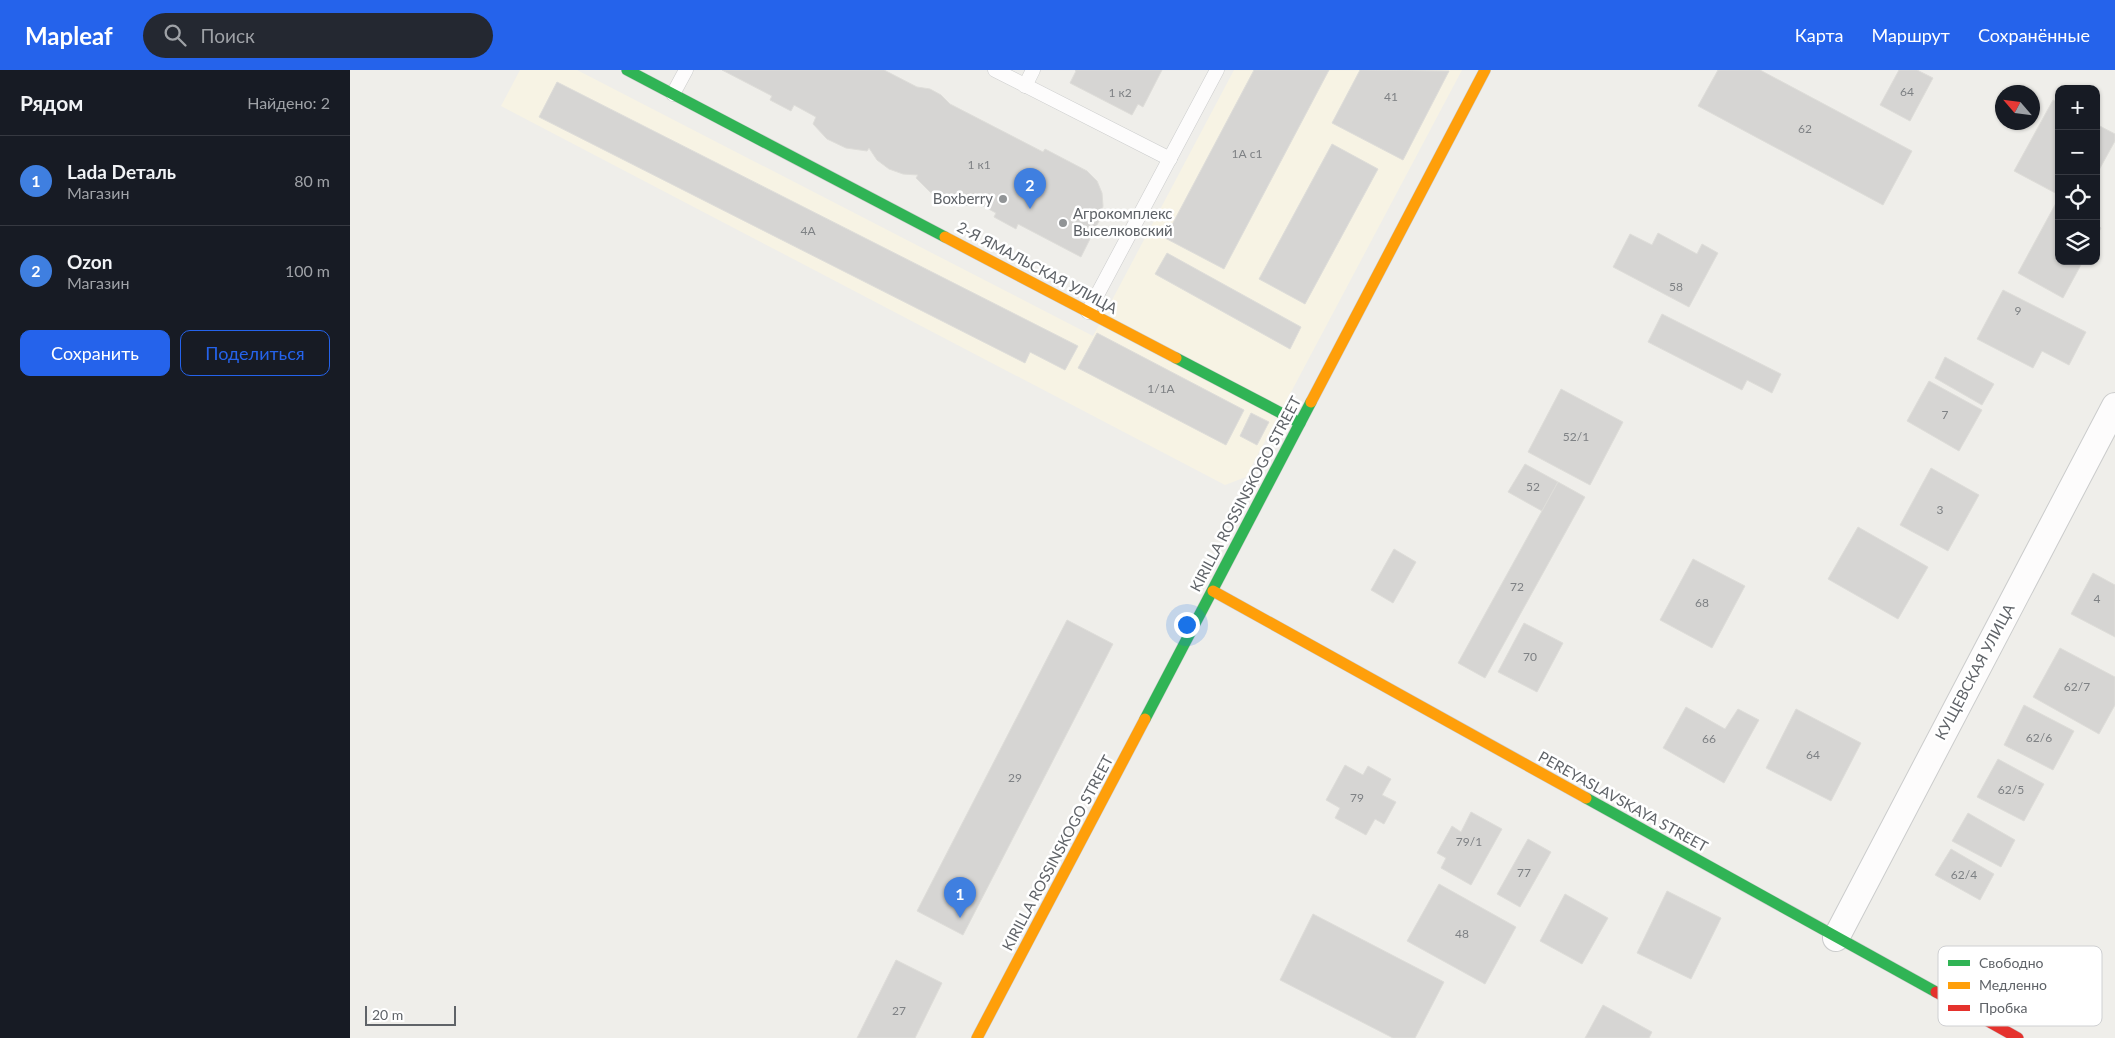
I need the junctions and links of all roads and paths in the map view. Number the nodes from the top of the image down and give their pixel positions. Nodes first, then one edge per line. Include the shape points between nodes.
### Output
1 (628, 70) edge
2 (686, 70) edge
3 (995, 70) edge
4 (1033, 70) edge
5 (1217, 70) edge
6 (1485, 70) edge
7 (1025, 86) junction
8 (673, 94) junction
9 (1170, 160) junction
10 (1088, 312) junction
11 (2115, 406) edge
12 (1300, 423) junction
13 (1213, 591) junction
14 (1836, 938) junction
15 (1938, 994) edge
16 (1996, 1026) edge
17 (977, 1038) edge
18 (2018, 1038) edge

1 - 8 street, 2-Я ЯМАЛЬСКАЯ УЛИЦА
2 - 8 lane
3 - 7 lane
4 - 7 lane
5 - 9 lane
6 - 12 street, KIRILLA ROSSINSKOGO STREET
7 - 9 lane
8 - 10 street, 2-Я ЯМАЛЬСКАЯ УЛИЦА
9 - 10 lane
10 - 12 street, 2-Я ЯМАЛЬСКАЯ УЛИЦА
11 - 14 street, КУЩЕВСКАЯ УЛИЦА
12 - 13 street, KIRILLA ROSSINSKOGO STREET
13 - 14 street, PEREYASLAVSKAYA STREET
13 - 17 street, KIRILLA ROSSINSKOGO STREET
14 - 15 street, PEREYASLAVSKAYA STREET
16 - 18 street, PEREYASLAVSKAYA STREET

